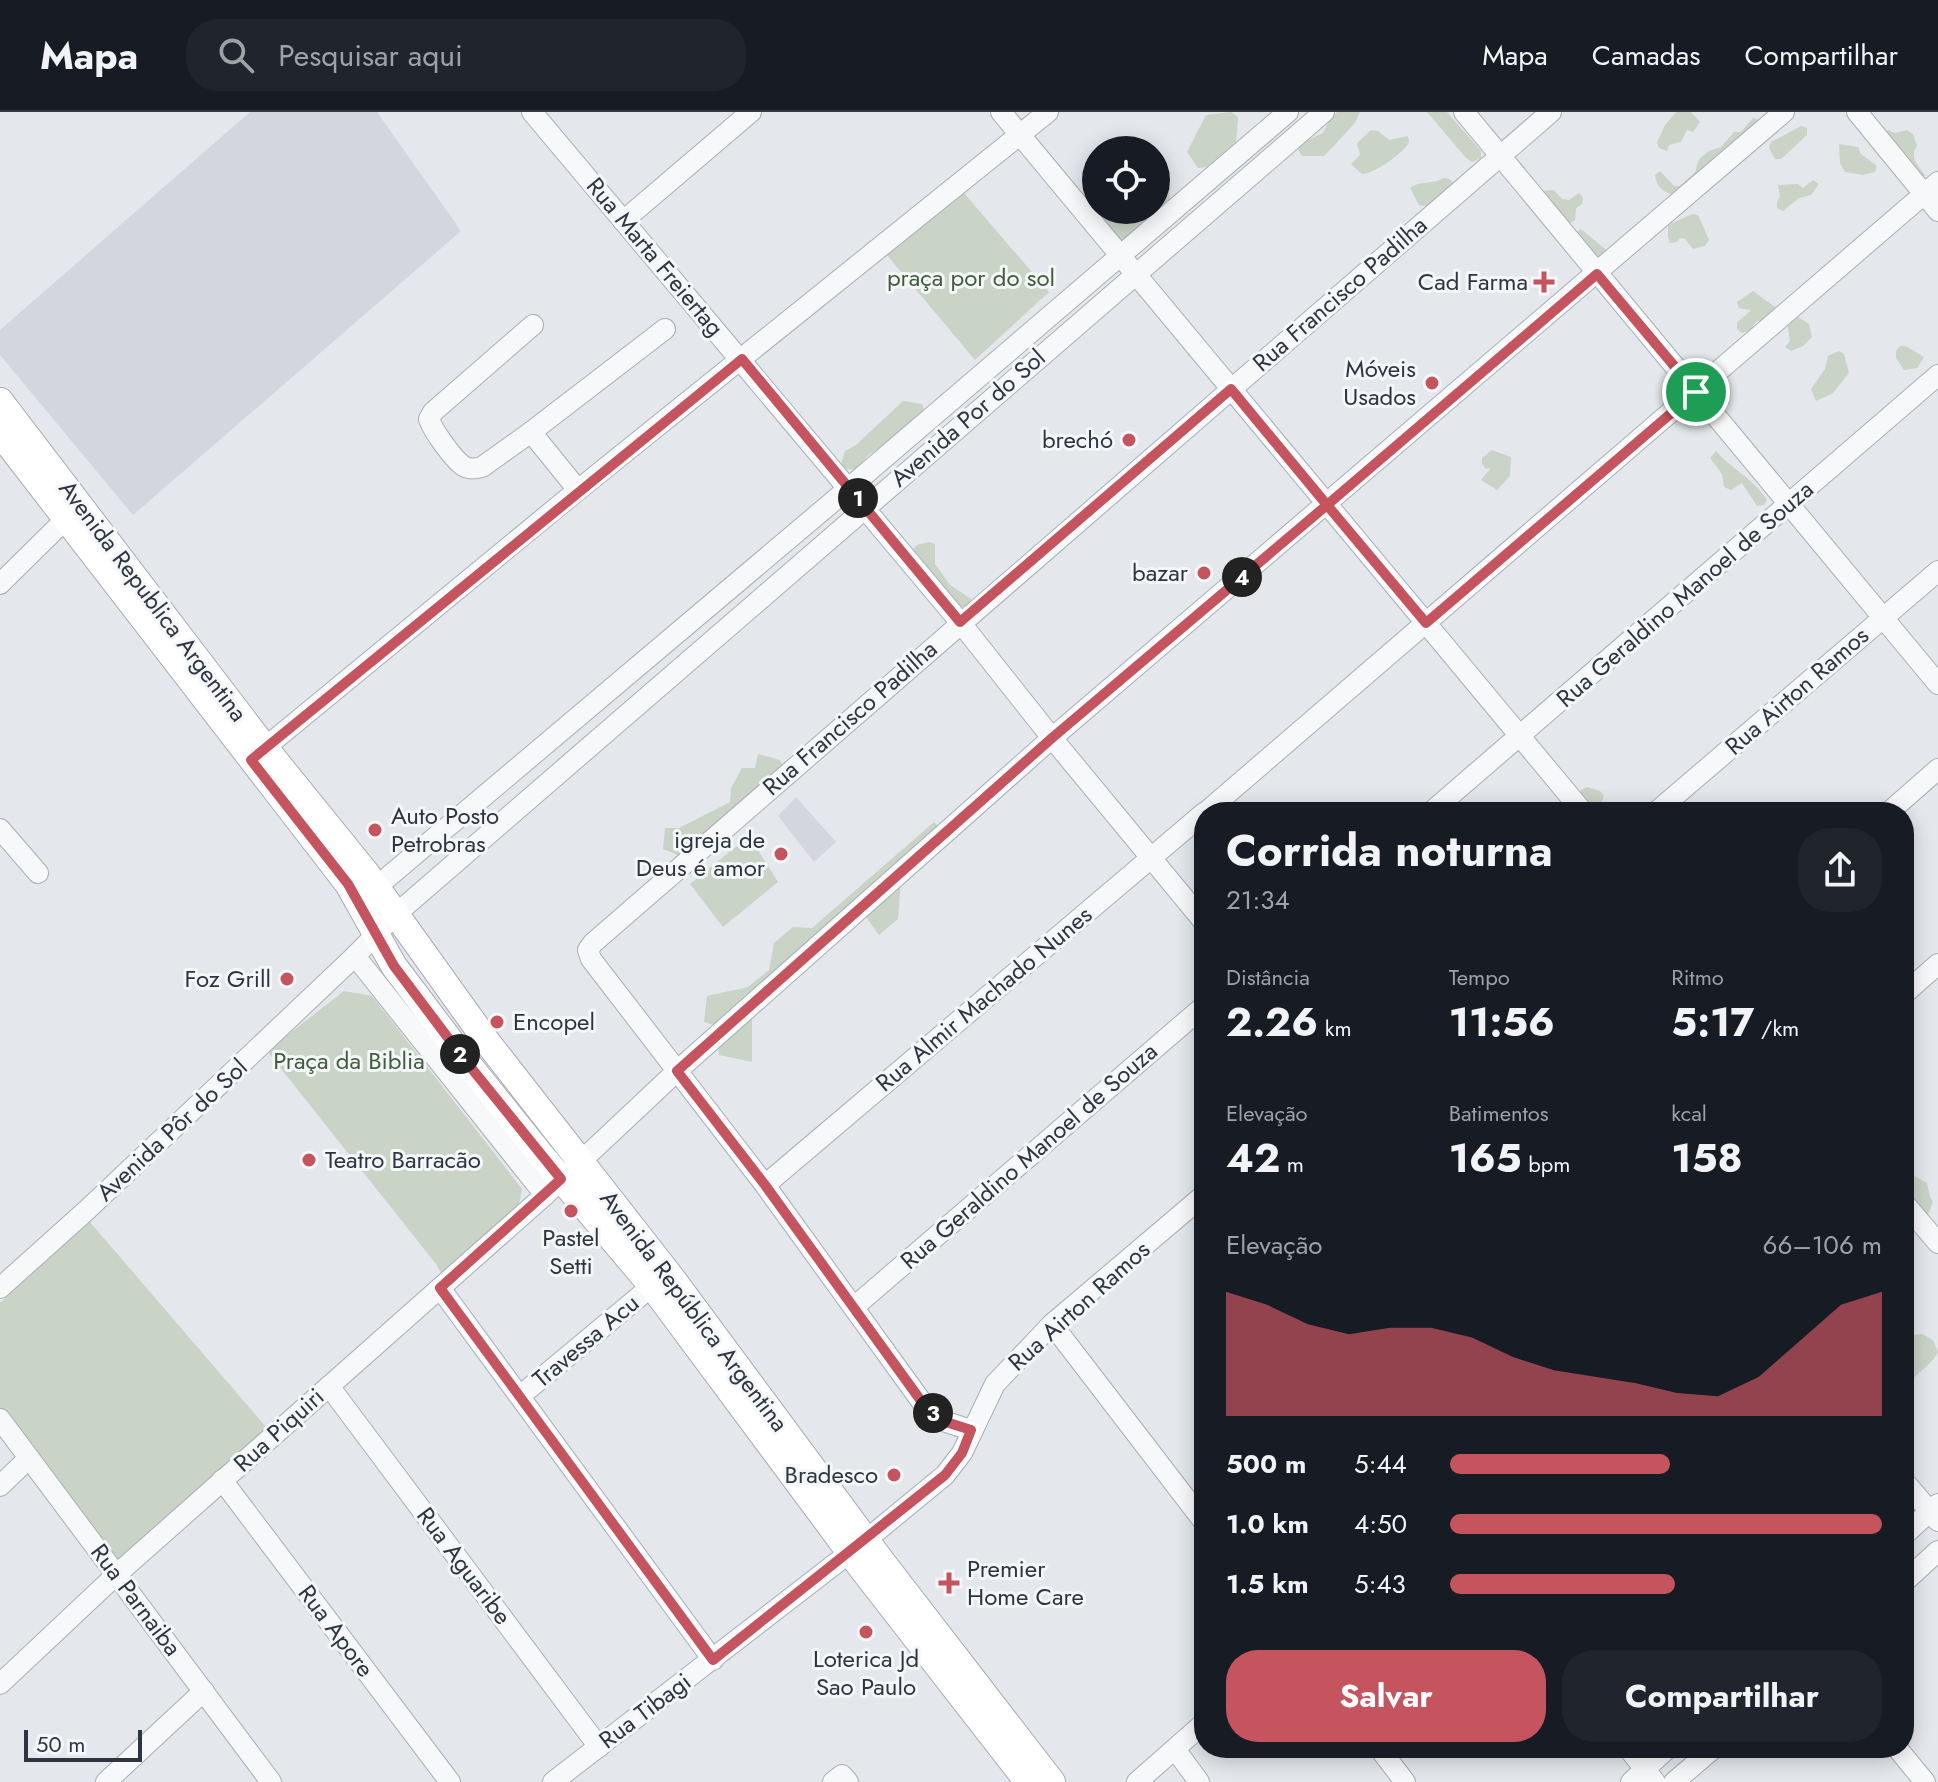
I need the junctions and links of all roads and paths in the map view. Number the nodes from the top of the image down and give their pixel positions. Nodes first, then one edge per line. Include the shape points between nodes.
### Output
1 (532, 112) edge
2 (751, 112) edge
3 (1001, 112) edge
4 (1048, 112) edge
5 (1288, 112) edge
6 (1324, 112) edge
7 (1464, 112) edge
8 (1551, 112) edge
9 (1784, 112) edge
10 (1857, 112) edge
11 (1020, 135) junction
12 (1501, 156) junction
13 (1931, 188) edge
14 (1938, 211) edge
15 (623, 221) junction
16 (1122, 256) junction
17 (1136, 273) junction
18 (1597, 274) junction
19 (533, 325) dead end
20 (665, 329) dead end
21 (742, 359) junction
22 (1938, 375) edge
23 (1231, 389) junction
24 (1696, 392) junction
25 (0, 401) edge
26 (531, 432) junction
27 (0, 433) edge
28 (849, 488) junction
29 (578, 490) junction
30 (1789, 504) junction
31 (1327, 505) junction
32 (865, 507) junction
33 (73, 512) junction
34 (1938, 571) edge
35 (0, 584) edge
36 (1882, 618) junction
37 (960, 622) junction
38 (1426, 623) junction
39 (1938, 684) edge
40 (1520, 737) junction
41 (1052, 738) junction
42 (258, 754) junction
43 (1938, 769) edge
44 (1218, 802) edge
45 (1443, 802) edge
46 (1575, 802) edge
47 (1668, 802) edge
48 (1900, 802) edge
49 (1194, 822) edge
50 (0, 829) edge
51 (1151, 859) junction
52 (38, 873) dead end
53 (368, 894) junction
54 (1194, 910) edge
55 (396, 914) junction
56 (375, 934) junction
57 (355, 956) junction
58 (1938, 964) edge
59 (1914, 985) edge
60 (1194, 1015) edge
61 (677, 1071) junction
62 (562, 1179) junction
63 (765, 1185) junction
64 (1194, 1210) edge
65 (1914, 1215) edge
66 (1938, 1243) edge
67 (652, 1286) junction
68 (0, 1288) edge
69 (440, 1288) junction
70 (854, 1307) junction
71 (1052, 1324) junction
72 (329, 1386) junction
73 (520, 1396) junction
74 (0, 1419) edge
75 (971, 1430) junction
76 (29, 1458) junction
77 (222, 1480) junction
78 (0, 1486) edge
79 (1914, 1491) edge
80 (1194, 1509) edge
81 (1935, 1512) edge
82 (1914, 1528) edge
83 (858, 1546) junction
84 (1938, 1551) edge
85 (1914, 1573) edge
86 (116, 1575) junction
87 (713, 1660) junction
88 (0, 1684) edge
89 (204, 1691) junction
90 (1194, 1732) edge
91 (599, 1747) junction
92 (1175, 1749) junction
93 (1387, 1758) edge
94 (1633, 1758) edge
95 (1660, 1758) edge
96 (1702, 1758) edge
97 (1905, 1758) edge
98 (1643, 1778) edge
99 (106, 1782) edge
100 (271, 1782) edge
101 (450, 1782) edge
102 (553, 1782) edge
103 (1028, 1782) edge
104 (1052, 1782) edge
105 (1137, 1782) edge
106 (1199, 1782) edge
107 (1405, 1782) edge
108 (1674, 1782) edge
109 (1925, 1782) edge

1 - 15 street, Rua Marta Freiertag
2 - 15 street
3 - 11 street
4 - 11 street
5 - 16 street, Avenida Por do Sol
6 - 17 street, Avenida Por do Sol
7 - 12 street
8 - 12 street, Rua Francisco Padilha
9 - 18 street, Rua Piquiri
10 - 13 street
11 - 16 street
11 - 21 street
12 - 18 street
12 - 23 street, Rua Francisco Padilha
13 - 14 street
13 - 24 street, Rua Almir Machado Nunes
15 - 21 street, Rua Marta Freiertag
16 - 17 street
16 - 28 street, Avenida Por do Sol
17 - 23 street
17 - 32 street, Avenida Por do Sol
18 - 24 street
18 - 31 street, Rua Piquiri
19 - 26 street via 429,419 462,465 472,469
20 - 26 street
21 - 28 street, Rua Marta Freiertag
21 - 29 street
22 - 30 street, Rua Geraldino Manoel de Souza
23 - 31 street
23 - 37 street, Rua Francisco Padilha
24 - 30 street
24 - 38 street, Rua Almir Machado Nunes
25 - 33 main road, Avenida Republica Argentina
26 - 29 street
27 - 33 main road, Avenida Republica Argentina
28 - 32 street, Rua Marta Freiertag
28 - 53 street, Avenida Por do Sol
29 - 42 street
30 - 36 street
30 - 40 street, Rua Geraldino Manoel de Souza
31 - 38 street
31 - 41 street, Rua Piquiri
32 - 37 street, Rua Marta Freiertag
32 - 55 street, Avenida Por do Sol
33 - 35 street
33 - 42 main road, Avenida Republica Argentina
34 - 36 street, Rua Airton Ramos
36 - 39 street
36 - 47 street, Rua Airton Ramos
37 - 41 street, Rua Marta Freiertag
37 - 61 street, Rua Francisco Padilha via 588,950
38 - 40 street
38 - 44 street, Rua Almir Machado Nunes
40 - 45 street, Rua Geraldino Manoel de Souza
40 - 46 street
41 - 51 street, Rua Marta Freiertag
41 - 61 street, Rua Piquiri
42 - 53 main road, Avenida Republica Argentina
43 - 48 street
49 - 51 street, Rua Almir Machado Nunes
50 - 52 street
51 - 54 street, Rua Marta Freiertag
51 - 63 street, Rua Almir Machado Nunes
53 - 55 main road, Avenida Republica Argentina
53 - 56 main road, Avenida Republica Argentina
55 - 56 street, Avenida Por do Sol
55 - 62 main road, Avenida República Argentina via 488,1043
56 - 57 street, Avenida Pôr do Sol
56 - 62 main road, Avenida República Argentina via 464,1059
57 - 62 street, Avenida República Argentina
57 - 68 street, Avenida Pôr do Sol
58 - 59 street
60 - 70 street, Rua Geraldino Manoel de Souza
61 - 62 street, Rua Piquiri
61 - 63 street
62 - 67 main road, Avenida República Argentina
62 - 69 street, Rua Piquiri
62 - 83 main road, Avenida República Argentina via 671,1277
63 - 70 street
64 - 71 street, Rua Airton Ramos
65 - 66 street
67 - 73 street, Travessa Acu
67 - 83 main road, Avenida República Argentina
69 - 72 street, Rua Piquiri
69 - 73 street
70 - 75 street via 924,1405 943,1421
71 - 75 street, Rua Airton Ramos via 995,1384
71 - 80 street
72 - 77 street, Rua Piquiri
72 - 91 street, Rua Aguaribe
73 - 87 street
74 - 76 street, Rua Parnaiba
75 - 83 street, Rua Tibagi via 945,1475
76 - 78 street
76 - 86 street, Rua Parnaiba
77 - 86 street, Rua Piquiri
77 - 101 street, Rua Apore
79 - 81 street
81 - 82 street
83 - 87 street, Rua Tibagi
83 - 103 main road, Avenida República Argentina
83 - 104 main road, Avenida República Argentina
84 - 85 street
86 - 88 street, Rua Piquiri
86 - 89 street, Rua Parnaiba
87 - 91 street, Rua Tibagi
89 - 99 street
89 - 100 street, Rua Parnaiba
90 - 92 street
91 - 102 street, Rua Tibagi
92 - 105 street
92 - 106 street
93 - 107 street
94 - 98 street
95 - 98 street
96 - 108 street
97 - 109 street

